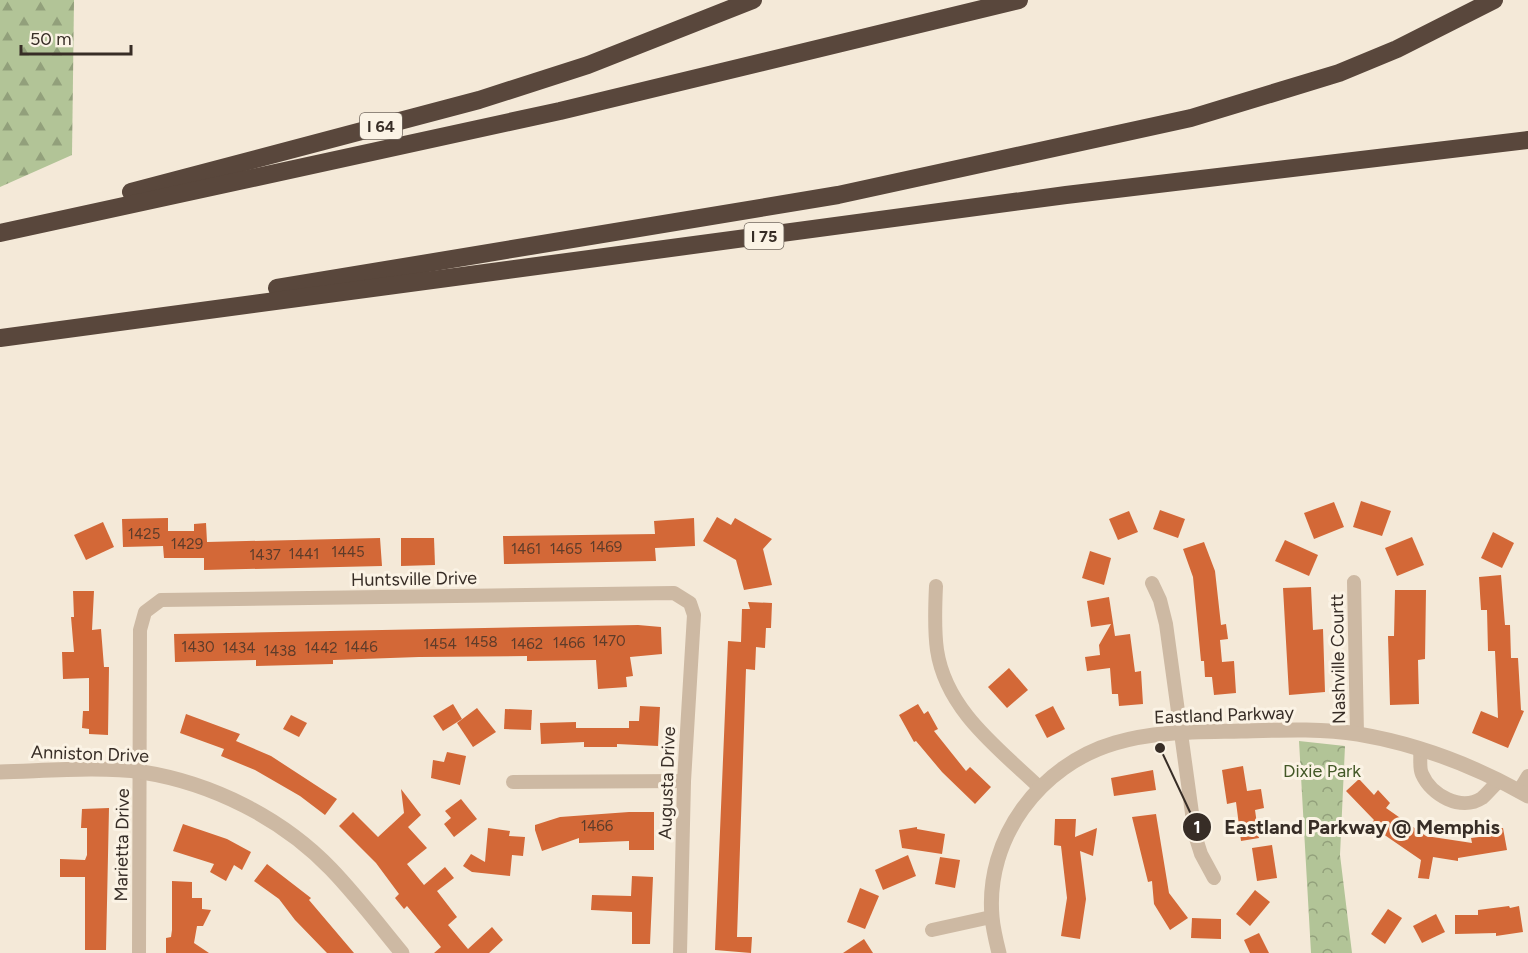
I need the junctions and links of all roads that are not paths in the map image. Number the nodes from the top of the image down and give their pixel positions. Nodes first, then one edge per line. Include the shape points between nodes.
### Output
1 (753, 0) edge
2 (1019, 0) edge
3 (1494, 0) edge
4 (1528, 140) edge
5 (0, 227) edge
6 (0, 233) edge
7 (0, 332) edge
8 (0, 338) edge
9 (1354, 582) dead end
10 (1152, 583) dead end
11 (936, 586) dead end
12 (694, 615) joint
13 (140, 630) joint
14 (1182, 732) junction
15 (1357, 734) junction
16 (1420, 751) junction
17 (0, 772) edge
18 (141, 772) junction
19 (1528, 776) edge
20 (684, 781) junction
21 (1499, 781) junction
22 (513, 782) dead end
23 (1039, 787) junction
24 (1523, 794) edge
25 (1214, 878) dead end
26 (992, 917) junction
27 (932, 930) dead end
28 (139, 953) edge
29 (402, 953) edge
30 (680, 953) edge
31 (999, 953) edge

1 - 5 highway, I 64 via 588,65 479,100
2 - 6 highway via 560,111
3 - 7 highway via 1397,50 1339,73 1180,120 838,195
4 - 8 highway, I 75 via 1066,195
9 - 15 street, Nashville Courtt
10 - 14 street via 1166,624
11 - 23 street via 937,651 956,702
12 - 13 street, Huntsville Drive via 690,603 674,593 161,600 145,612
12 - 20 street, Augusta Drive
13 - 18 street, Marietta Drive
14 - 15 street, Eastland Parkway
14 - 23 street, Eastland Parkway via 1117,742 1093,750 1073,760
14 - 25 street via 1196,835
15 - 16 street, Eastland Parkway
16 - 21 street, Eastland Parkway
16 - 21 street via 1421,773 1431,788 1452,801 1481,798
17 - 18 street, Anniston Drive
18 - 28 street, Marietta Drive
18 - 29 street, Anniston Drive via 224,796 282,828 330,867
19 - 24 street
20 - 22 street
20 - 30 street, Augusta Drive
21 - 24 street, Eastland Parkway
23 - 26 street, Eastland Parkway via 1001,847 995,870
26 - 27 street
26 - 31 street, Eastland Parkway

